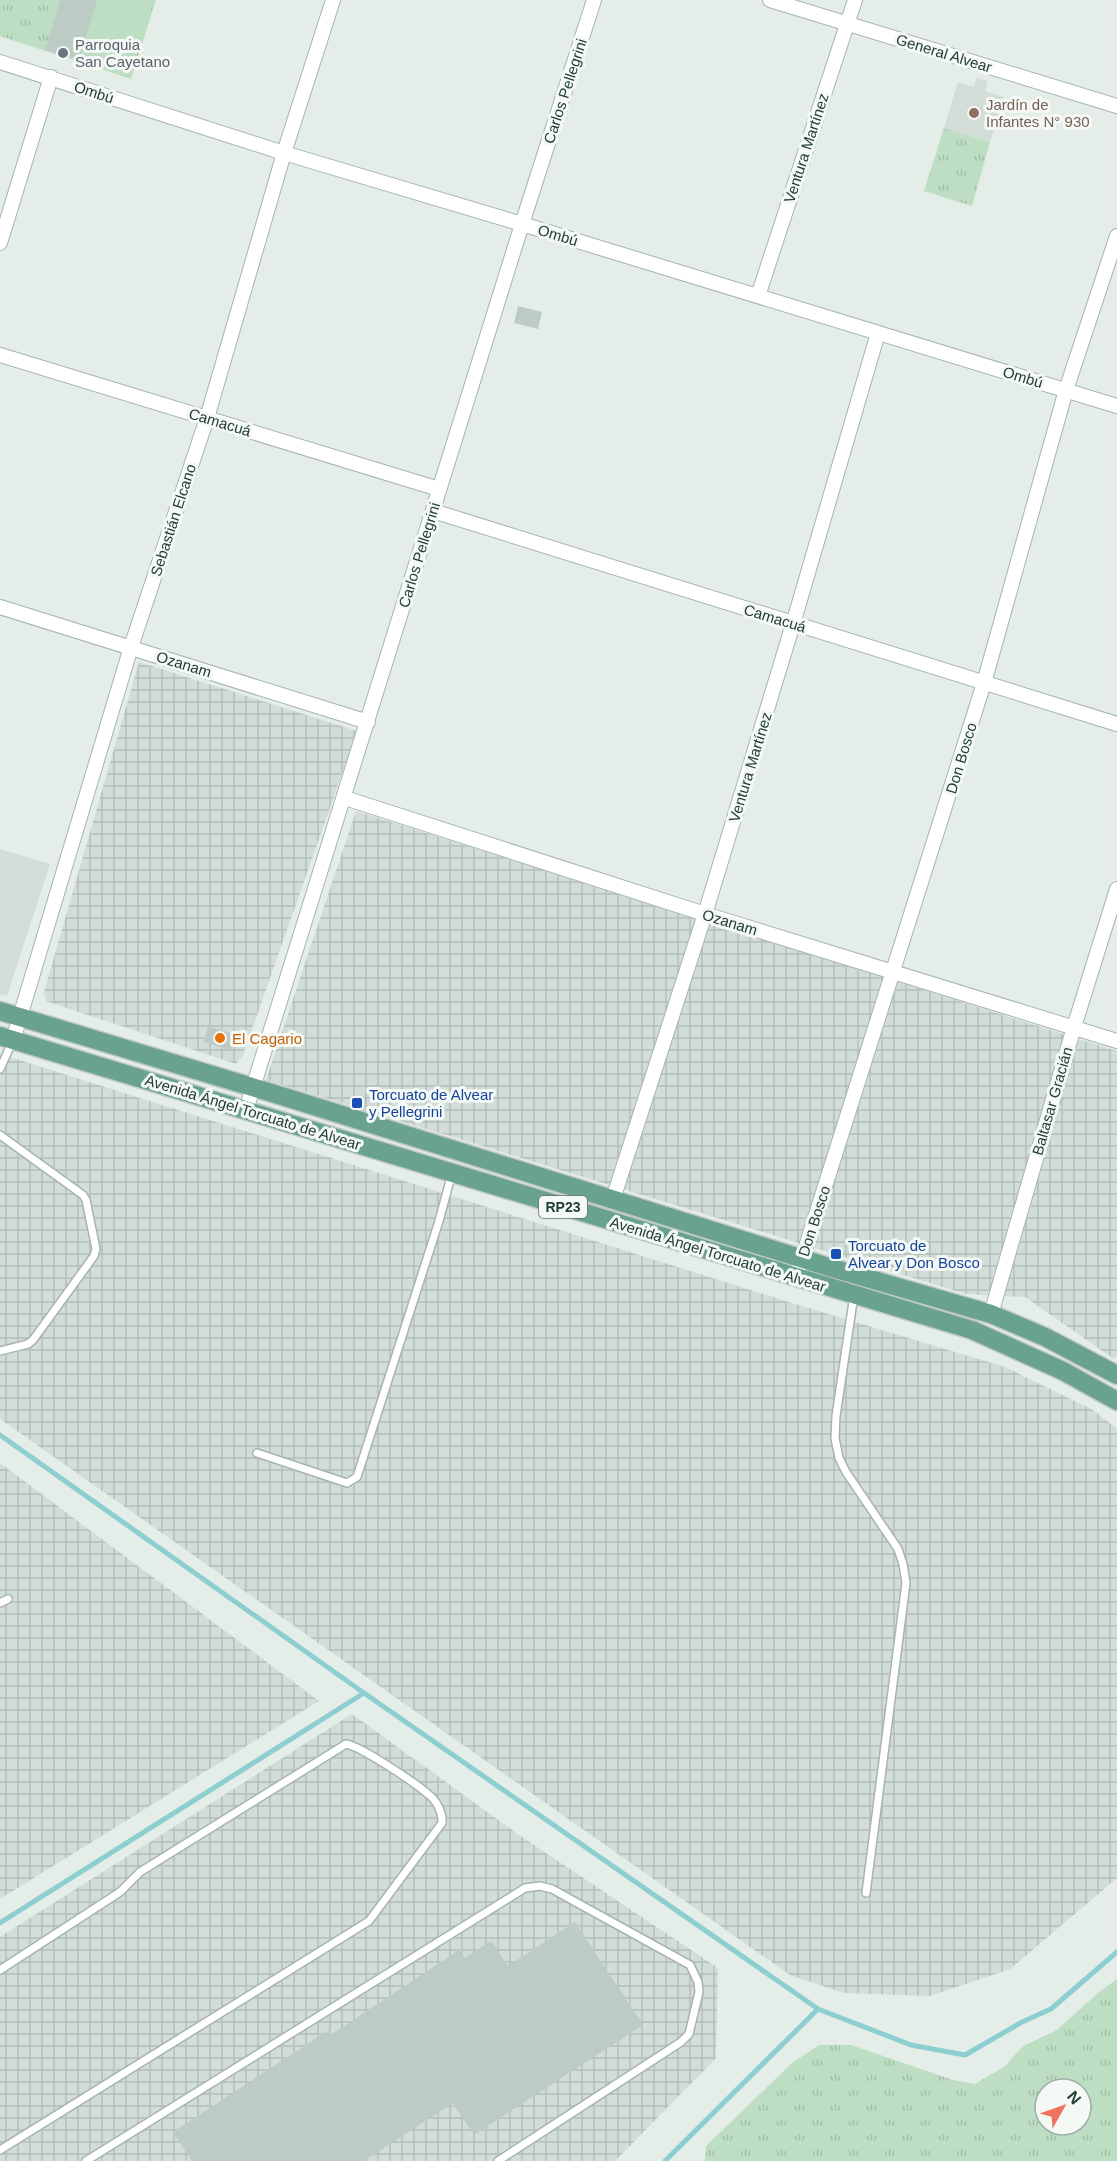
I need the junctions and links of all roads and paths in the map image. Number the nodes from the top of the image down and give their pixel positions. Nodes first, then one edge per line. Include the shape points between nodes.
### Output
1 (333, 0) edge
2 (594, 0) edge
3 (771, 0) edge
4 (855, 0) edge
5 (847, 24) junction
6 (0, 62) edge
7 (51, 78) junction
8 (1117, 106) edge
9 (284, 153) junction
10 (522, 224) junction
11 (1117, 236) edge
12 (0, 243) edge
13 (758, 296) junction
14 (878, 333) junction
15 (0, 355) edge
16 (1066, 390) junction
17 (1117, 406) edge
18 (207, 418) junction
19 (439, 489) junction
20 (433, 511) junction
21 (0, 607) edge
22 (793, 624) junction
23 (131, 647) junction
24 (984, 683) junction
25 (368, 722) junction
26 (1117, 724) edge
27 (345, 798) junction
28 (1117, 889) edge
29 (705, 914) junction
30 (894, 972) junction
31 (0, 1011) edge
32 (20, 1017) junction
33 (1074, 1027) junction
34 (6, 1038) edge
35 (1117, 1041) edge
36 (0, 1069) edge
37 (254, 1087) junction
38 (246, 1110) junction
39 (0, 1135) edge
40 (452, 1173) junction
41 (613, 1198) junction
42 (802, 1258) junction
43 (796, 1278) junction
44 (854, 1295) junction
45 (991, 1314) junction
46 (0, 1351) edge
47 (1117, 1375) edge
48 (1117, 1401) edge
49 (257, 1453) dead end
50 (8, 1599) dead end
51 (0, 1603) edge
52 (866, 1893) dead end
53 (0, 1970) edge
54 (0, 2150) edge
55 (86, 2161) edge
56 (498, 2161) edge

1 - 9 street, Sebastián Elcano
2 - 10 street, Carlos Pellegrini
3 - 5 street, General Alvear
4 - 5 street, Ventura Martínez
5 - 8 street, General Alvear
5 - 13 street, Ventura Martínez
6 - 7 street, Ombú
7 - 9 street, Ombú
7 - 12 street
9 - 10 street, Ombú
9 - 18 street, Sebastián Elcano
10 - 13 street, Ombú
10 - 19 street, Carlos Pellegrini
11 - 16 street, Don Bosco
13 - 14 street, Ombú
14 - 16 street, Ombú
14 - 22 street, Ventura Martínez
15 - 18 street, Camacuá
16 - 17 street, Ombú
16 - 24 street, Don Bosco
18 - 19 street, Camacuá
18 - 23 street, Sebastián Elcano
19 - 20 street, Carlos Pellegrini
20 - 22 street, Camacuá
20 - 25 street, Carlos Pellegrini
21 - 23 street, Ozanam
22 - 24 street, Camacuá
22 - 29 street, Ventura Martínez
23 - 25 street, Ozanam
23 - 32 street, Sebastián Elcano
24 - 26 street, Camacuá
24 - 30 street, Don Bosco
25 - 27 street, Carlos Pellegrini
27 - 29 street, Ozanam
27 - 37 street, Carlos Pellegrini
28 - 33 street, Baltasar Gracián
29 - 30 street, Ozanam
29 - 41 street, Ventura Martínez
30 - 33 street, Ozanam
30 - 42 street, Don Bosco
31 - 32 main road, Avenida Ángel Torcuato de Alvear / RP23
32 - 34 street, Sebastián Elcano
32 - 37 main road, Avenida Ángel Torcuato de Alvear / RP23
33 - 35 street, Ozanam
33 - 45 street, Baltasar Gracián
34 - 36 lane
34 - 38 main road, Avenida Ángel Torcuato de Alvear / RP23
37 - 38 street, Carlos Pellegrini
37 - 41 main road, Avenida Ángel Torcuato de Alvear / RP23
38 - 40 main road, Avenida Ángel Torcuato de Alvear / RP23
39 - 46 lane via 82,1195 96,1249 33,1340
40 - 43 main road, Avenida Ángel Torcuato de Alvear / RP23
40 - 49 lane via 357,1477 347,1483
41 - 42 main road, Avenida Ángel Torcuato de Alvear / RP23
42 - 43 street, Don Bosco
42 - 45 main road, Avenida Ángel Torcuato de Alvear / RP23
43 - 44 main road, Avenida Ángel Torcuato de Alvear / RP23
44 - 48 main road, Avenida Ángel Torcuato de Alvear / RP23 via 972,1330 1063,1371
44 - 52 lane via 836,1416 838,1458 898,1549 906,1583
45 - 47 main road, Avenida Ángel Torcuato de Alvear / RP23
50 - 51 lane
53 - 54 lane via 120,1892 140,1872 346,1744 367,1753 428,1794 442,1817 442,1823 369,1921
55 - 56 lane via 525,1888 540,1886 690,1965 699,1992 689,2034 681,2042

